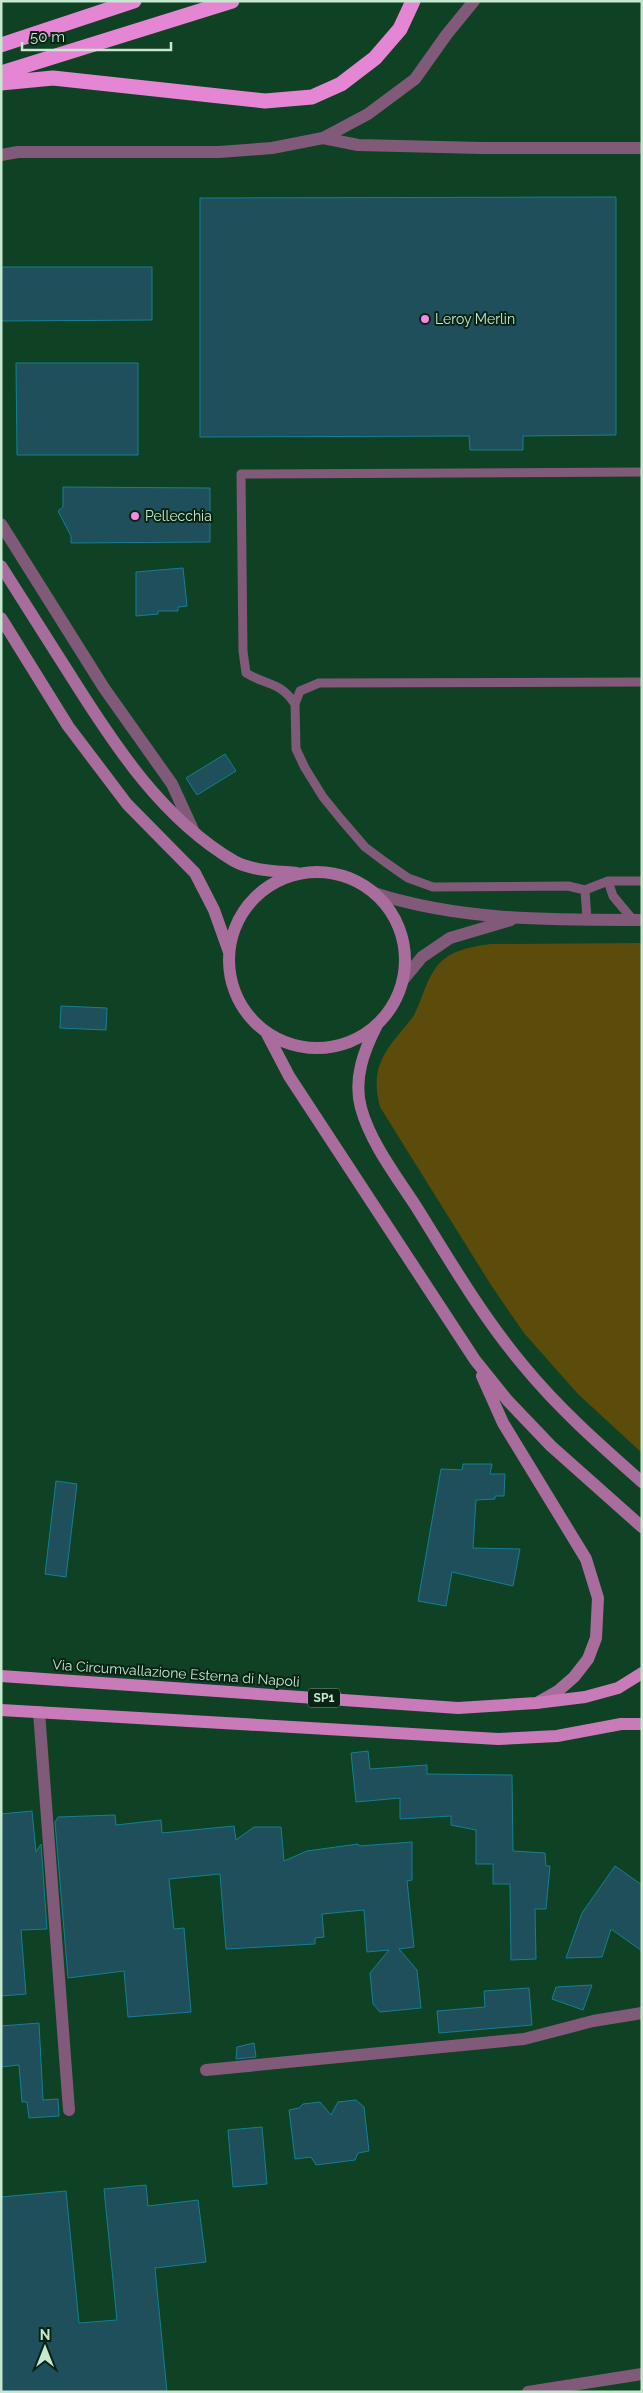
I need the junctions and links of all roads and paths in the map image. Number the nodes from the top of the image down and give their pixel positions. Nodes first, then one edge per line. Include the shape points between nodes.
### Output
1 (134, 1) edge
2 (232, 1) edge
3 (414, 1) edge
4 (474, 1) edge
5 (1, 46) edge
6 (1, 73) edge
7 (1, 83) edge
8 (323, 138) junction
9 (642, 148) edge
10 (1, 154) edge
11 (642, 472) edge
12 (1, 524) edge
13 (1, 566) edge
14 (1, 618) edge
15 (642, 682) edge
16 (295, 704) junction
17 (194, 832) junction
18 (302, 873) junction
19 (608, 881) junction
20 (642, 881) edge
21 (586, 890) junction
22 (374, 892) junction
23 (515, 919) junction
24 (587, 920) junction
25 (637, 920) edge
26 (229, 952) junction
27 (403, 980) junction
28 (377, 1025) junction
29 (266, 1032) junction
30 (474, 1360) junction
31 (642, 1482) edge
32 (642, 1527) edge
33 (642, 1673) edge
34 (1, 1676) edge
35 (536, 1703) junction
36 (1, 1710) edge
37 (39, 1712) junction
38 (642, 1724) edge
39 (642, 2013) edge
40 (206, 2070) dead end
41 (69, 2110) dead end
42 (642, 2374) edge
43 (528, 2392) edge

1 - 5 highway
2 - 6 highway
3 - 7 highway via 400,29 375,58 341,84 312,97 266,100 53,78
4 - 8 street via 416,79 368,114
8 - 9 street via 358,145
8 - 10 street via 272,148 219,152
11 - 16 lane via 241,474 246,673 287,692
12 - 17 street via 104,688 172,784
13 - 17 main road via 109,736 148,789
14 - 26 main road via 68,726 127,804 195,873 214,910
15 - 16 lane via 319,683 300,692
16 - 21 lane via 296,749 323,797 365,847 420,884 477,888 568,886
17 - 18 main road via 235,862 263,870
18 - 22 main road via 328,872 352,879
18 - 26 main road via 275,883 252,900 236,925
19 - 20 lane
19 - 21 lane
19 - 25 lane via 612,896
21 - 24 lane
22 - 23 street via 407,903
22 - 27 main road via 390,911 401,932 406,956
23 - 24 street
23 - 27 street via 450,938 422,957
24 - 25 street
26 - 29 main road via 230,975 237,997 249,1017
27 - 28 main road via 393,1004
28 - 29 main road via 352,1041 323,1048 293,1045
28 - 31 main road via 364,1049 359,1076 361,1108 377,1144 471,1297 523,1365 580,1426
29 - 30 main road via 294,1084
30 - 32 main road via 551,1446
30 - 35 main road via 503,1423 586,1559 598,1598 596,1638 588,1659 574,1677
33 - 35 main road, Via Circumvallazione Esterna di Napoli / SP1 via 618,1688 585,1697
34 - 35 main road, Via Circumvallazione Esterna di Napoli / SP1 via 458,1708
36 - 37 main road, SP1
37 - 38 main road, SP1 via 498,1739 557,1736 621,1724
37 - 41 street
39 - 40 street via 593,2021 524,2039
42 - 43 street

